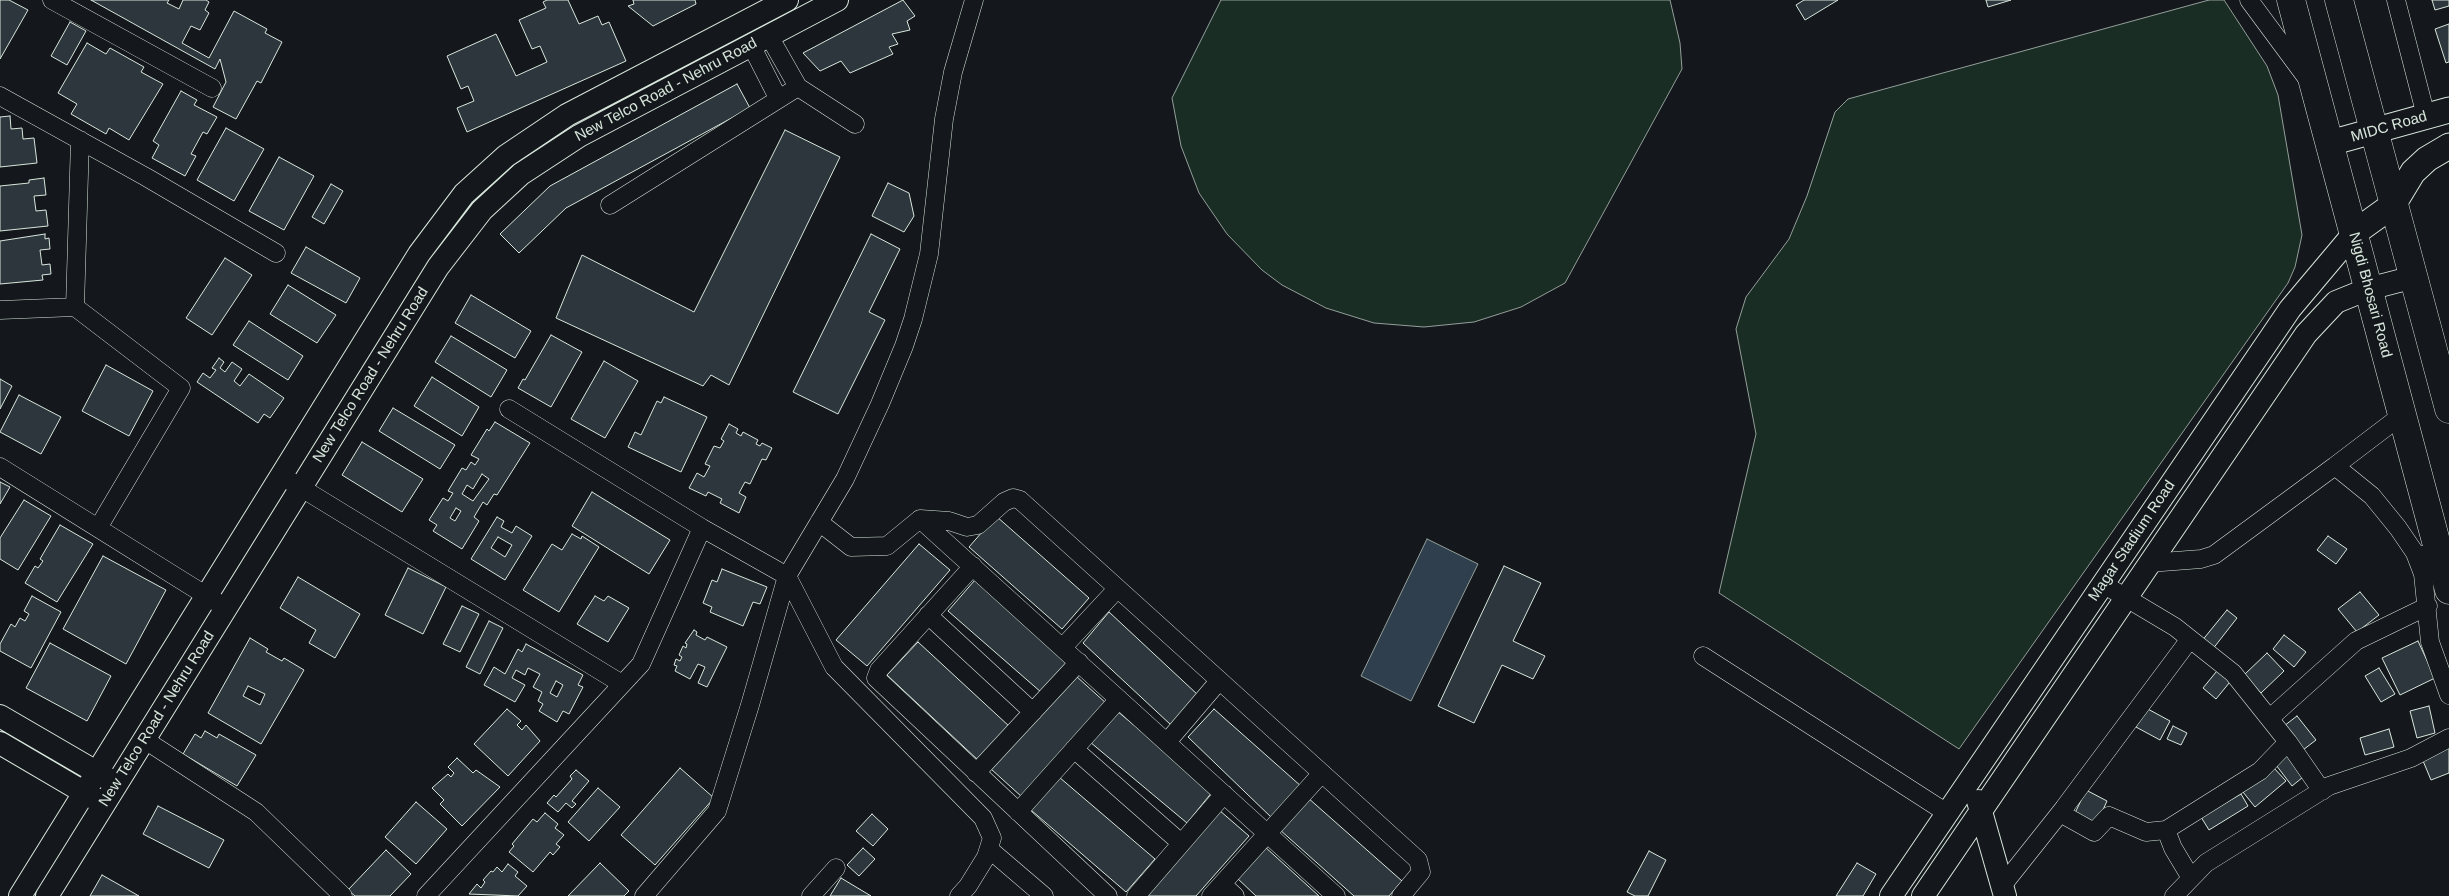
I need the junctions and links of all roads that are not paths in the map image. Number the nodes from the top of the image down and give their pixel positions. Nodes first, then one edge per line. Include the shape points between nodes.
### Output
1 (52, 0) edge
2 (787, 0) edge
3 (837, 0) edge
4 (974, 0) edge
5 (2249, 0) edge
6 (2291, 0) edge
7 (2339, 0) edge
8 (2396, 0) edge
9 (759, 6) edge
10 (765, 38) junction
11 (798, 86) junction
12 (212, 88) dead end
13 (2315, 90) junction
14 (0, 96) edge
15 (778, 98) junction
16 (2437, 113) edge
17 (855, 124) dead end
18 (2375, 132) junction
19 (80, 140) junction
20 (2330, 143) junction
21 (2449, 146) edge
22 (481, 179) junction
23 (498, 196) junction
24 (610, 205) dead end
25 (2393, 205) junction
26 (2354, 233) junction
27 (276, 253) dead end
28 (2414, 277) junction
29 (2368, 289) junction
30 (75, 307) junction
31 (0, 310) edge
32 (509, 409) dead end
33 (2449, 409) edge
34 (2402, 415) junction
35 (2335, 466) junction
36 (0, 467) edge
37 (281, 476) junction
38 (301, 488) junction
39 (920, 519) junction
40 (819, 522) junction
41 (98, 528) junction
42 (702, 528) junction
43 (2415, 553) junction
44 (2441, 561) junction
45 (2149, 563) junction
46 (973, 566) junction
47 (787, 576) junction
48 (2103, 584) junction
49 (1117, 589) junction
50 (2449, 590) edge
51 (206, 596) junction
52 (2126, 597) junction
53 (2428, 606) junction
54 (226, 608) junction
55 (928, 615) junction
56 (2190, 638) junction
57 (1063, 648) junction
58 (1703, 656) dead end
59 (1079, 662) junction
60 (1219, 680) junction
61 (622, 684) junction
62 (2449, 696) edge
63 (1119, 699) junction
64 (1033, 712) junction
65 (0, 716) edge
66 (2270, 718) junction
67 (2449, 738) edge
68 (145, 740) junction
69 (1167, 742) junction
70 (2288, 742) junction
71 (0, 744) edge
72 (1074, 749) junction
73 (96, 772) junction
74 (976, 773) junction
75 (1322, 773) junction
76 (1972, 776) junction
77 (117, 784) junction
78 (2322, 791) junction
79 (84, 792) junction
80 (1224, 794) junction
81 (105, 804) junction
82 (1981, 810) junction
83 (1018, 812) junction
84 (1947, 813) junction
85 (2060, 813) junction
86 (2166, 830) junction
87 (1268, 834) junction
88 (1181, 843) junction
89 (989, 849) junction
90 (836, 868) dead end
91 (2191, 878) junction
92 (1217, 890) edge
93 (2003, 891) edge
94 (968, 893) edge
95 (20, 896) edge
96 (47, 896) edge
97 (343, 896) edge
98 (426, 896) edge
99 (644, 896) edge
100 (811, 896) edge
101 (1044, 896) edge
102 (1108, 896) edge
103 (1136, 896) edge
104 (1235, 896) edge
105 (1336, 896) edge
106 (1401, 896) edge
107 (1891, 896) edge
108 (1923, 896) edge
109 (2174, 896) edge

1 - 12 street
2 - 9 street, New Telco Road - Nehru Road
3 - 10 street, New Telco Road - Nehru Road
4 - 40 street via 953,72 944,119 929,254 913,319 880,404 845,478
5 - 13 street
6 - 13 main road, Nigdi Bhosari Road
7 - 18 main road
8 - 16 street
9 - 10 street
9 - 22 street, New Telco Road - Nehru Road via 567,115 506,156
10 - 11 street
10 - 15 street
10 - 23 street, New Telco Road - Nehru Road via 579,136 521,174
11 - 15 street
11 - 17 street
13 - 20 main road, Nigdi Bhosari Road
14 - 19 street
15 - 24 street
16 - 18 main road, MIDC Road
18 - 20 main road, MIDC Road
18 - 25 main road
19 - 27 street
19 - 30 street
20 - 26 main road, Nigdi Bhosari Road
21 - 25 main road via 2413,172
22 - 23 street
22 - 37 street, New Telco Road - Nehru Road via 464,194 419,254
23 - 38 street, New Telco Road - Nehru Road via 482,210 438,267
25 - 26 main road, Magar Stadium Road
25 - 28 main road
26 - 29 main road, Nigdi Bhosari Road
26 - 48 street, Magar Stadium Road via 2290,309
28 - 29 street, Magar Stadium Road
28 - 33 main road
29 - 34 main road, Nigdi Bhosari Road
29 - 45 street, Magar Stadium Road via 2336,302 2306,334
30 - 31 street
30 - 41 street via 180,388
32 - 42 street
34 - 35 street
34 - 44 main road, Nigdi Bhosari Road
35 - 43 street via 2372,496
35 - 45 street via 2214,555
36 - 41 street
37 - 38 street
37 - 51 street, New Telco Road - Nehru Road
38 - 54 street, New Telco Road - Nehru Road
38 - 61 street
39 - 40 street via 886,546 851,546
39 - 46 street
39 - 49 street via 950,521 967,527 978,525 1004,502 1013,498 1020,500
40 - 47 street
41 - 51 street
42 - 47 street
42 - 61 street via 641,664
43 - 44 street
43 - 53 street via 2423,574
44 - 50 main road, Nigdi Bhosari Road
45 - 52 street, Magar Stadium Road
46 - 55 street
46 - 57 street
47 - 89 street via 834,667 983,818 992,838
47 - 99 street via 717,811
48 - 52 street
48 - 76 street, Magar Stadium Road
49 - 57 street
49 - 60 street
51 - 54 street
51 - 73 street, New Telco Road - Nehru Road
52 - 56 street
52 - 82 street, Magar Stadium Road
53 - 62 street via 2430,642
53 - 66 street via 2356,641
54 - 68 street, New Telco Road - Nehru Road
55 - 64 street
55 - 74 street via 879,670 876,678
56 - 66 street via 2233,673
56 - 85 street
57 - 59 street
58 - 84 street
59 - 63 street
59 - 64 street
60 - 69 street
60 - 75 street
61 - 98 street
63 - 69 street
63 - 72 street
64 - 74 street
65 - 73 street
66 - 70 street
67 - 78 street via 2411,758
68 - 77 street, New Telco Road - Nehru Road
68 - 97 street via 256,812
69 - 80 street
70 - 78 street
70 - 86 street via 2260,771
71 - 79 street
72 - 83 street
72 - 88 street
73 - 77 street
73 - 79 street, New Telco Road - Nehru Road
74 - 83 street
75 - 87 street
75 - 106 street via 1418,860 1421,872
76 - 82 street
76 - 84 street, Magar Stadium Road
77 - 81 street, New Telco Road - Nehru Road
78 - 91 street via 2206,863
79 - 81 street
79 - 95 street, New Telco Road - Nehru Road
80 - 87 street
80 - 88 street
81 - 96 street, New Telco Road - Nehru Road
82 - 93 street
82 - 108 street, Magar Stadium Road
83 - 102 street
84 - 107 street, Magar Stadium Road
85 - 86 street via 2094,832 2109,816 2146,832
85 - 93 street
86 - 91 street
87 - 92 street
87 - 105 street
88 - 103 street
89 - 94 street
89 - 101 street
90 - 100 street
91 - 109 street
92 - 104 street

